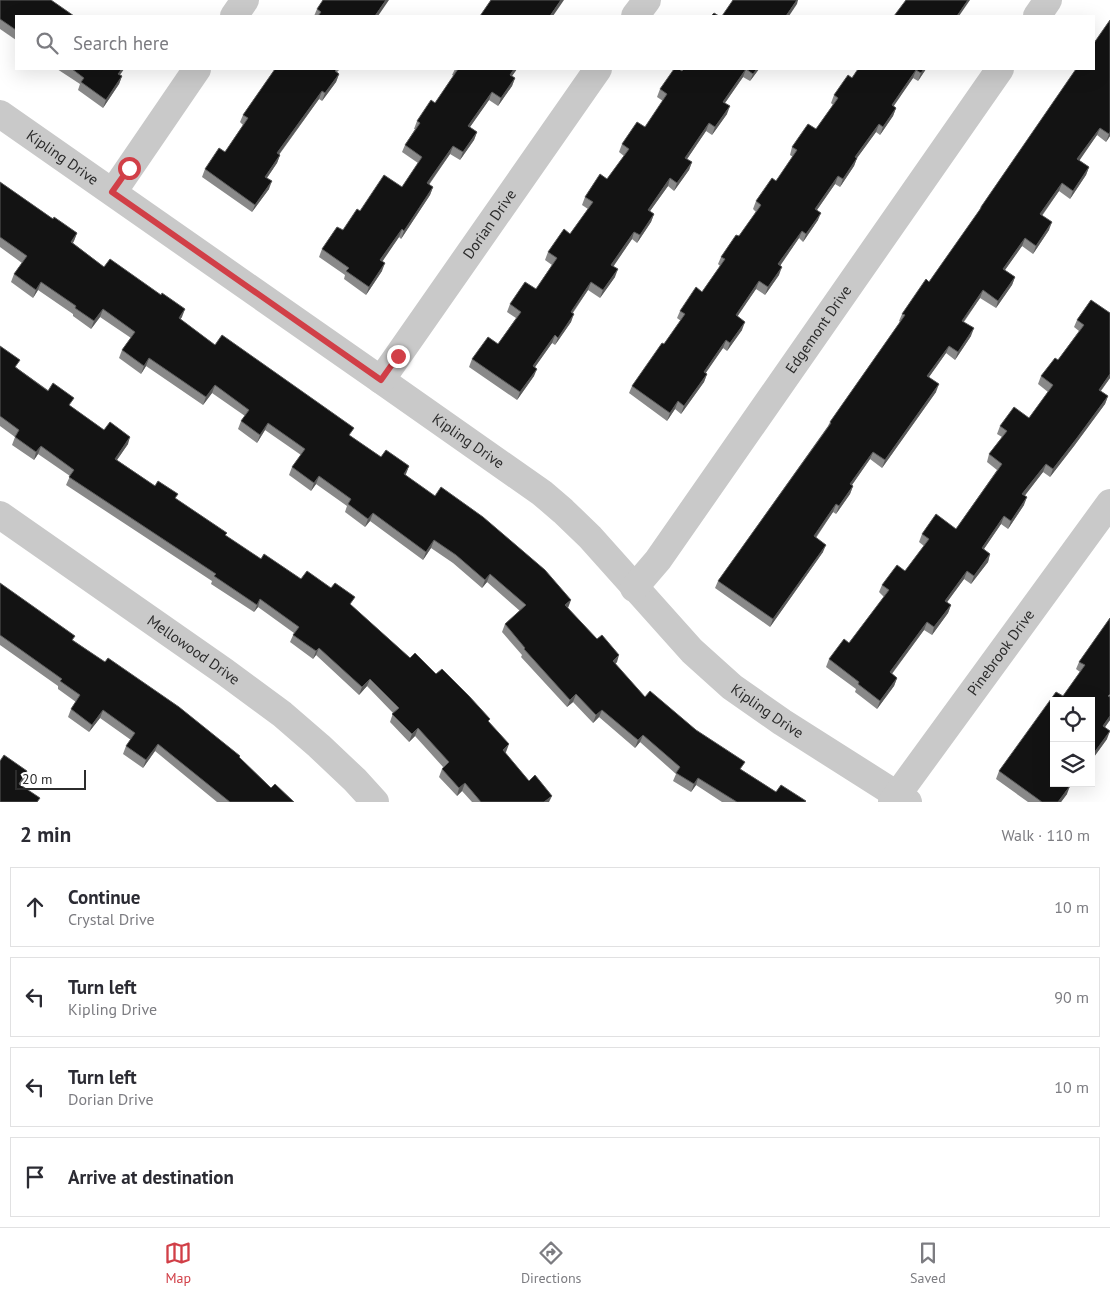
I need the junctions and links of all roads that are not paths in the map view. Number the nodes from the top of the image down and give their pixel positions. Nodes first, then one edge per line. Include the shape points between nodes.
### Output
1 (245, 0) edge
2 (646, 0) edge
3 (1048, 0) edge
4 (235, 15) edge
5 (636, 15) edge
6 (1038, 15) edge
7 (196, 70) edge
8 (597, 70) edge
9 (999, 70) edge
10 (0, 114) edge
11 (112, 192) junction
12 (381, 380) junction
13 (1110, 502) edge
14 (0, 515) edge
15 (634, 588) junction
16 (899, 800) edge
17 (375, 802) edge

1 - 4 street
2 - 5 street
3 - 6 street
7 - 11 street
8 - 12 street, Dorian Drive
9 - 15 street, Edgemont Drive via 664,551
10 - 11 street, Kipling Drive
11 - 12 street, Kipling Drive
12 - 15 street, Kipling Drive via 542,493 590,537
13 - 16 street, Pinebrook Drive
14 - 17 street, Mellowood Drive via 282,714
15 - 16 street, Kipling Drive via 692,652 732,687

